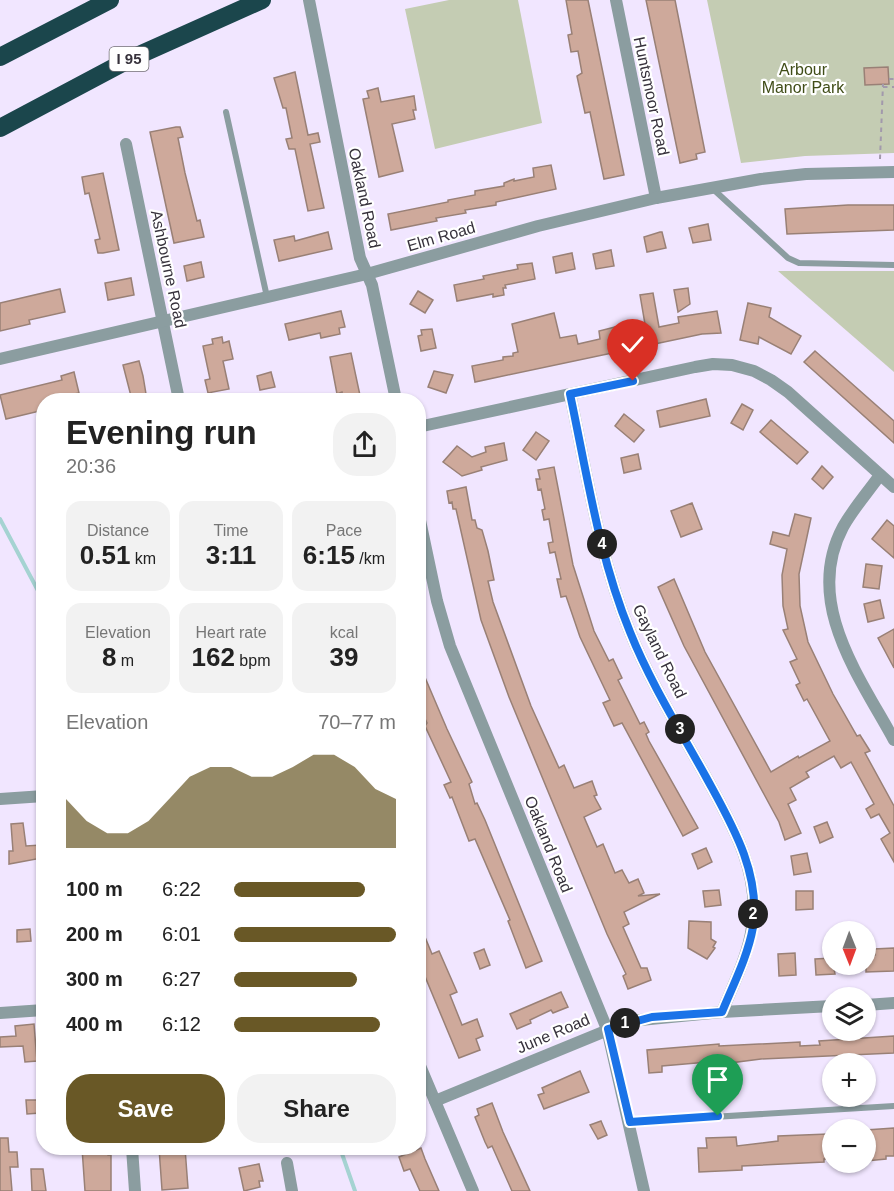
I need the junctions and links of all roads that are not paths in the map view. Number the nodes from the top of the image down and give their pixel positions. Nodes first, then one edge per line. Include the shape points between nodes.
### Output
1 (110, 0) edge
2 (262, 0) edge
3 (309, 0) edge
4 (616, 0) edge
5 (0, 57) edge
6 (226, 112) dead end
7 (0, 128) edge
8 (126, 144) dead end
9 (894, 172) edge
10 (710, 187) junction
11 (656, 198) junction
12 (894, 265) edge
13 (367, 274) junction
14 (267, 297) junction
15 (162, 321) junction
16 (0, 359) edge
17 (178, 393) edge
18 (395, 393) edge
19 (570, 394) junction
20 (426, 425) edge
21 (880, 475) junction
22 (894, 487) edge
23 (426, 548) edge
24 (894, 740) edge
25 (36, 797) edge
26 (0, 799) edge
27 (894, 1003) edge
28 (876, 1004) edge
29 (822, 1007) edge
30 (36, 1011) edge
31 (722, 1012) junction
32 (0, 1013) edge
33 (608, 1029) junction
34 (426, 1080) edge
35 (435, 1101) junction
36 (894, 1106) edge
37 (630, 1122) junction
38 (132, 1155) edge
39 (287, 1163) dead end
40 (135, 1191) edge
41 (292, 1191) edge
42 (473, 1191) edge
43 (644, 1191) edge

1 - 5 highway
2 - 7 highway, I 95 via 128,60
3 - 13 street, Oakland Road via 360,258
4 - 11 street, Huntsmoor Road
6 - 14 lane
8 - 15 street, Ashbourne Road
9 - 10 street, Elm Road via 806,174
10 - 11 street, Elm Road
10 - 12 lane via 788,258 799,263
11 - 13 street, Elm Road
13 - 14 street, Elm Road
13 - 18 street, Oakland Road
14 - 15 street, Elm Road
15 - 16 street, Elm Road
15 - 17 street, Ashbourne Road
19 - 20 street
19 - 21 street via 713,364 732,365 754,371 788,392
19 - 31 street, Gayland Road via 603,550 630,634 734,828 751,879 753,926
21 - 22 street
21 - 24 street via 843,528 831,563 829,584 837,632
23 - 33 street, Oakland Road via 443,627
25 - 26 street
27 - 28 street
29 - 31 street, June Road
30 - 32 street
31 - 33 street, June Road via 652,1017
33 - 35 street, June Road
33 - 37 street, Oakland Road
34 - 35 street
35 - 42 street
36 - 37 lane
37 - 43 street, Oakland Road
38 - 40 street
39 - 41 street

